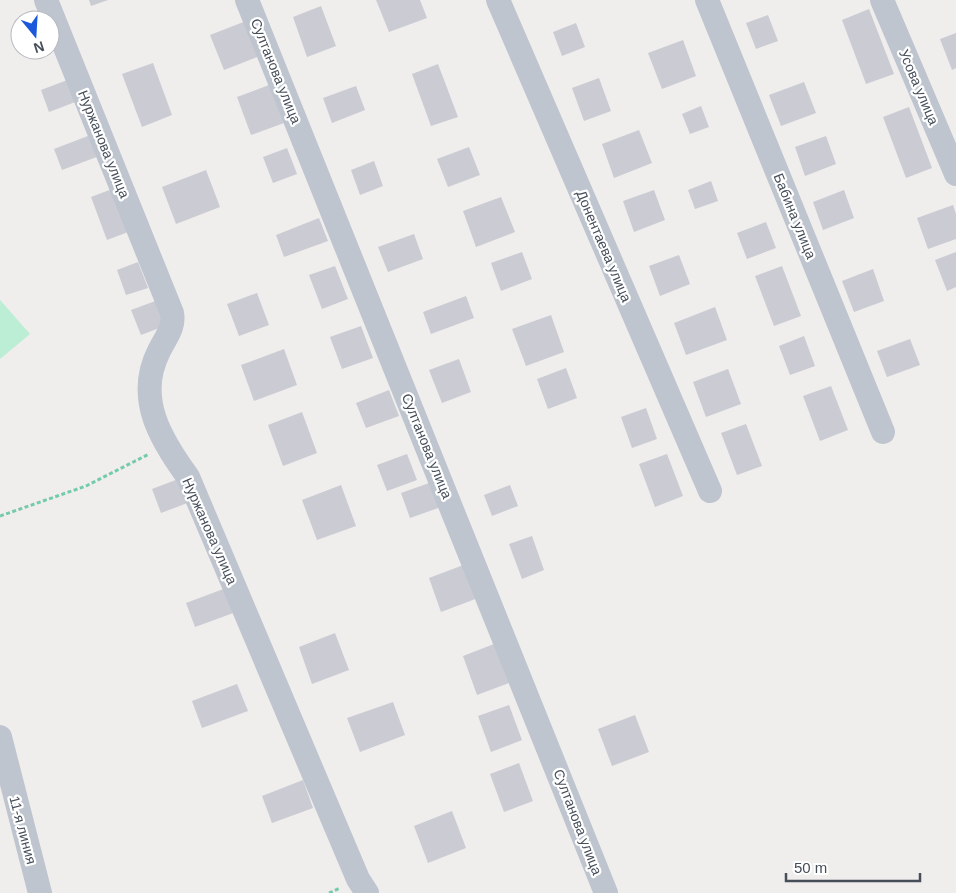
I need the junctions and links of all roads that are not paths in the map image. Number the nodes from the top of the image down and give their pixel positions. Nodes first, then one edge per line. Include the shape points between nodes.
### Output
1 (46, 0) edge
2 (247, 0) edge
3 (498, 0) edge
4 (707, 0) edge
5 (882, 0) edge
6 (956, 174) edge
7 (884, 432) dead end
8 (710, 491) dead end
9 (0, 737) edge
10 (603, 892) edge
11 (40, 893) edge
12 (367, 893) edge

1 - 12 street, Нуржанова улица via 172,313 172,328 150,373 148,398 165,446 188,477 358,880
2 - 10 street, Султанова улица
3 - 8 street, Донентаева улица
4 - 7 street, Бабина улица
5 - 6 street, Усова улица
9 - 11 street, 11-я линия

